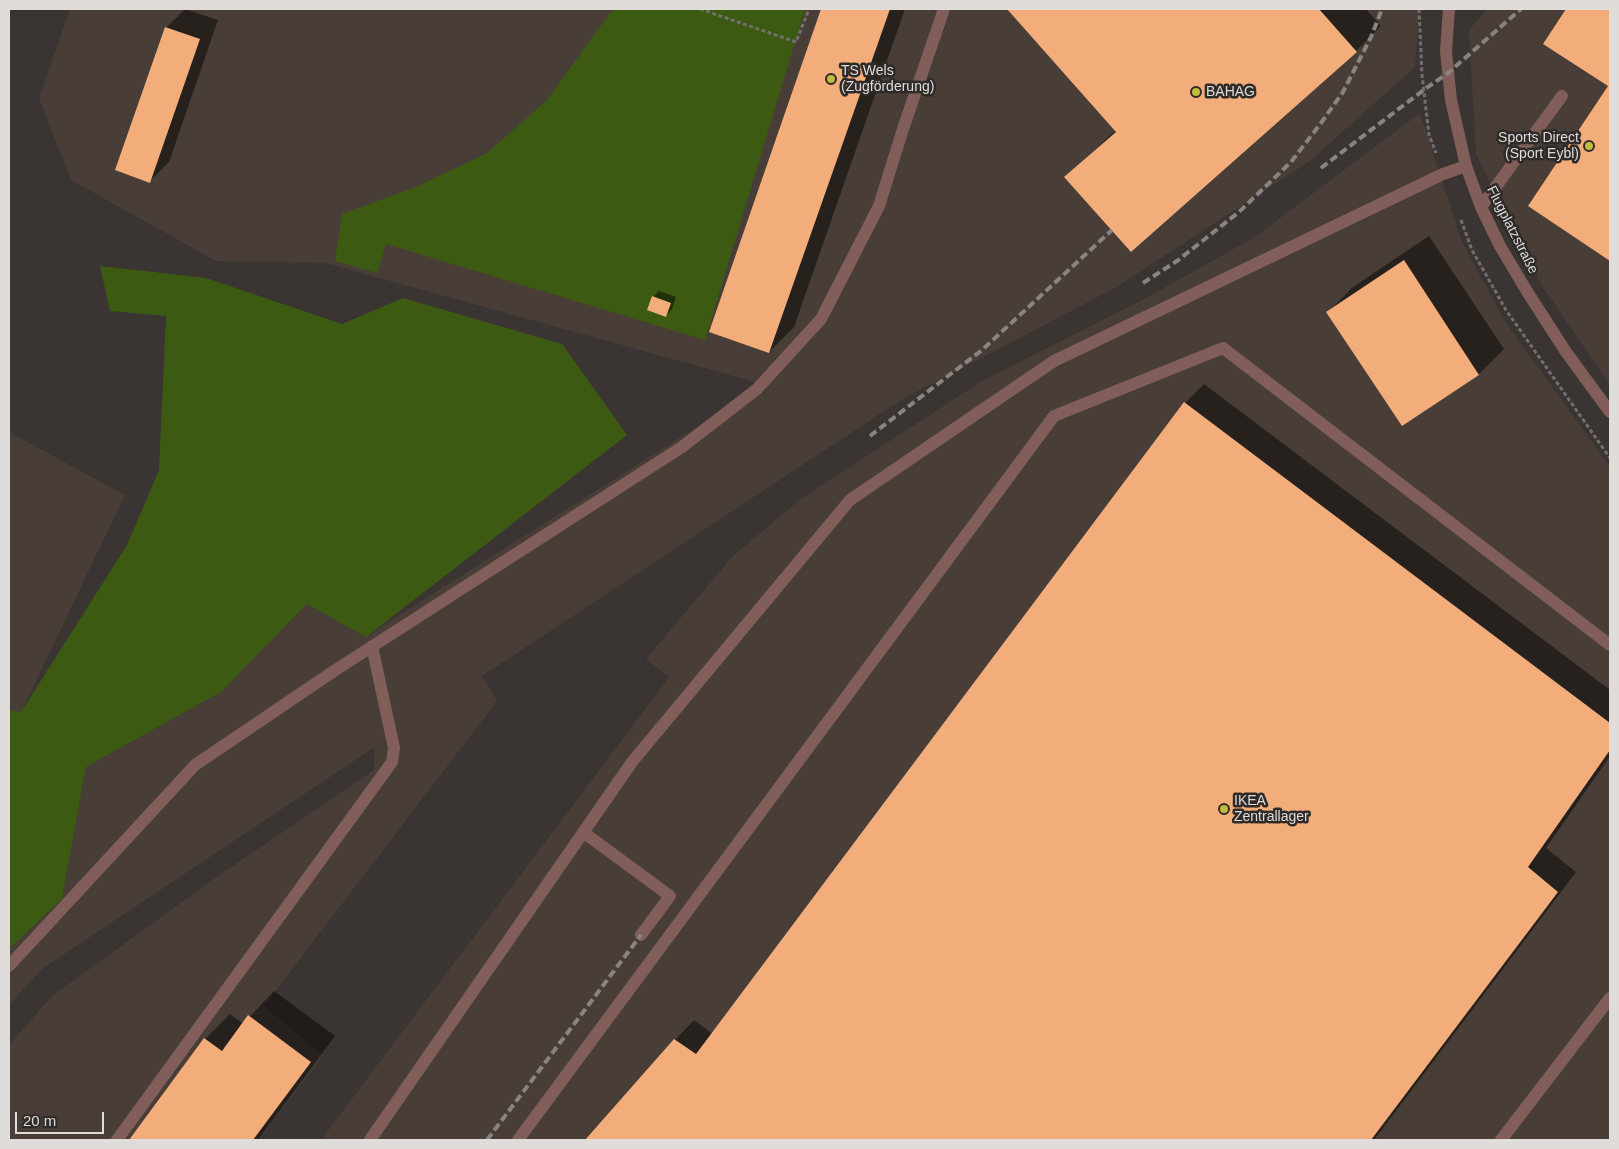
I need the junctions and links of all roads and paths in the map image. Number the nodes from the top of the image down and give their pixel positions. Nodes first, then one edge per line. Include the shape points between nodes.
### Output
1 (700, 9) edge
2 (809, 9) edge
3 (944, 9) edge
4 (1449, 9) edge
5 (1562, 96) dead end
6 (1466, 166) junction
7 (1481, 207) junction
8 (1610, 412) edge
9 (1610, 644) edge
10 (372, 646) junction
11 (583, 832) junction
12 (641, 935) dead end
13 (9, 966) edge
14 (1610, 998) edge
15 (117, 1140) edge
16 (370, 1140) edge
17 (518, 1140) edge
18 (1501, 1140) edge

1 - 2 path via 796,42
3 - 10 street via 879,206 821,319 757,389 682,447
4 - 6 street, Flugplatzstraße via 1448,73
5 - 7 street
6 - 7 street, Flugplatzstraße
6 - 11 street via 1443,174 1054,361 850,500 632,762
7 - 8 street, Flugplatzstraße via 1528,293
9 - 17 street via 1223,348 1054,416
10 - 13 street via 195,765
10 - 15 street via 394,748 392,762
11 - 12 street via 670,896
11 - 16 street
14 - 18 street

